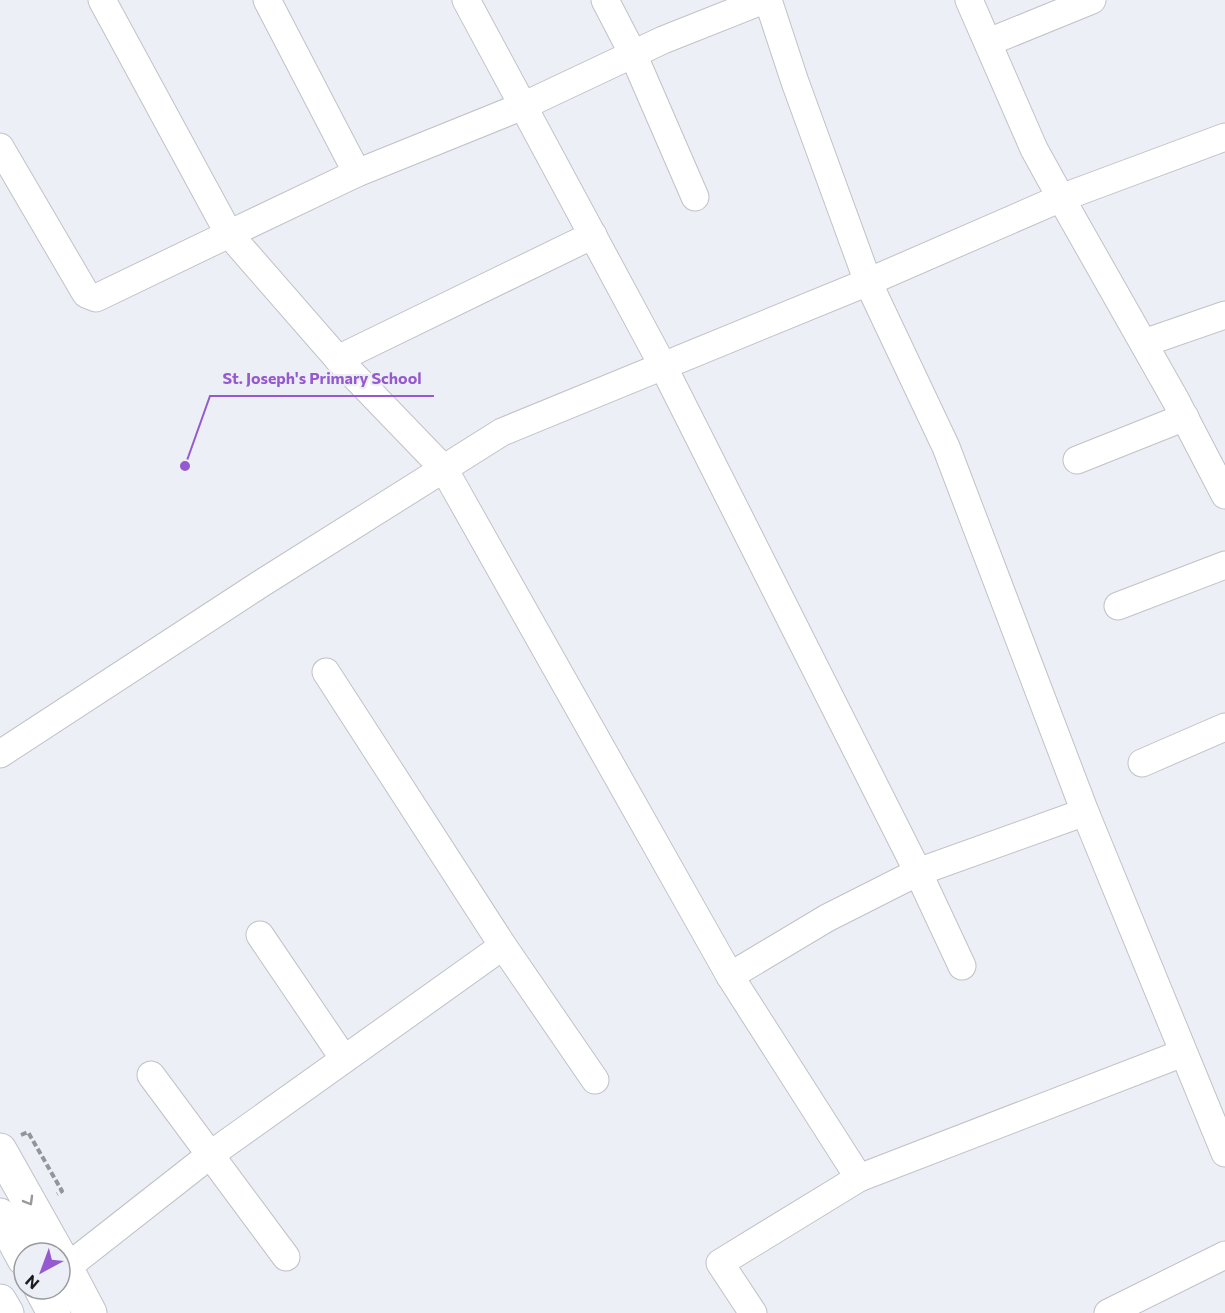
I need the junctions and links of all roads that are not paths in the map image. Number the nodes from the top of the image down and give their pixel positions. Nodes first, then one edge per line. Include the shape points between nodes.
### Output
1 (102, 0) edge
2 (267, 0) edge
3 (466, 0) edge
4 (605, 0) edge
5 (766, 0) edge
6 (969, 0) edge
7 (1092, 0) edge
8 (989, 42) junction
9 (633, 54) junction
10 (523, 106) junction
11 (1225, 137) edge
12 (0, 147) edge
13 (357, 173) junction
14 (695, 197) dead end
15 (1061, 198) junction
16 (229, 234) junction
17 (593, 235) junction
18 (868, 282) junction
19 (1225, 315) edge
20 (1144, 343) junction
21 (338, 359) junction
22 (663, 366) junction
23 (1185, 417) junction
24 (1077, 460) dead end
25 (444, 469) junction
26 (1225, 495) edge
27 (1225, 565) edge
28 (1118, 606) dead end
29 (326, 672) dead end
30 (1225, 727) edge
31 (0, 754) edge
32 (1142, 764) dead end
33 (1085, 812) junction
34 (918, 872) junction
35 (260, 935) dead end
36 (503, 946) junction
37 (962, 966) dead end
38 (730, 976) junction
39 (1183, 1053) junction
40 (344, 1059) junction
41 (151, 1075) dead end
42 (595, 1080) dead end
43 (0, 1150) edge
44 (1225, 1153) edge
45 (210, 1155) junction
46 (859, 1178) junction
47 (0, 1215) edge
48 (14, 1241) edge
49 (51, 1241) edge
50 (72, 1251) edge
51 (1225, 1255) edge
52 (286, 1257) dead end
53 (72, 1279) edge
54 (0, 1301) edge
55 (7, 1313) edge
56 (90, 1313) edge
57 (753, 1313) edge
58 (1108, 1313) edge

1 - 16 street
2 - 13 street
3 - 10 street
4 - 9 street
5 - 9 street
5 - 18 street
6 - 8 street
7 - 8 street
8 - 15 street via 1034,149
9 - 10 street
9 - 14 street
10 - 13 street
10 - 17 street
11 - 15 street
12 - 16 street via 78,283 86,294 96,298
13 - 16 street
15 - 18 street
15 - 20 street
16 - 21 street
17 - 21 street
17 - 22 street
18 - 22 street
18 - 33 street via 946,447
19 - 20 street
20 - 23 street
21 - 25 street
22 - 25 street via 502,432
22 - 34 street
23 - 24 street
23 - 26 street
25 - 31 street
25 - 38 street
27 - 28 street
29 - 36 street
30 - 32 street
33 - 34 street
33 - 39 street
34 - 37 street
34 - 38 street via 827,918
35 - 40 street
36 - 40 street
36 - 42 street
38 - 46 street
39 - 44 street
39 - 46 street
40 - 45 street
41 - 45 street
43 -> 49 main road
45 - 50 street
45 - 52 street
46 - 57 street via 720,1263
47 - 48 main road
51 - 58 street
53 - 56 main road
54 - 55 main road

